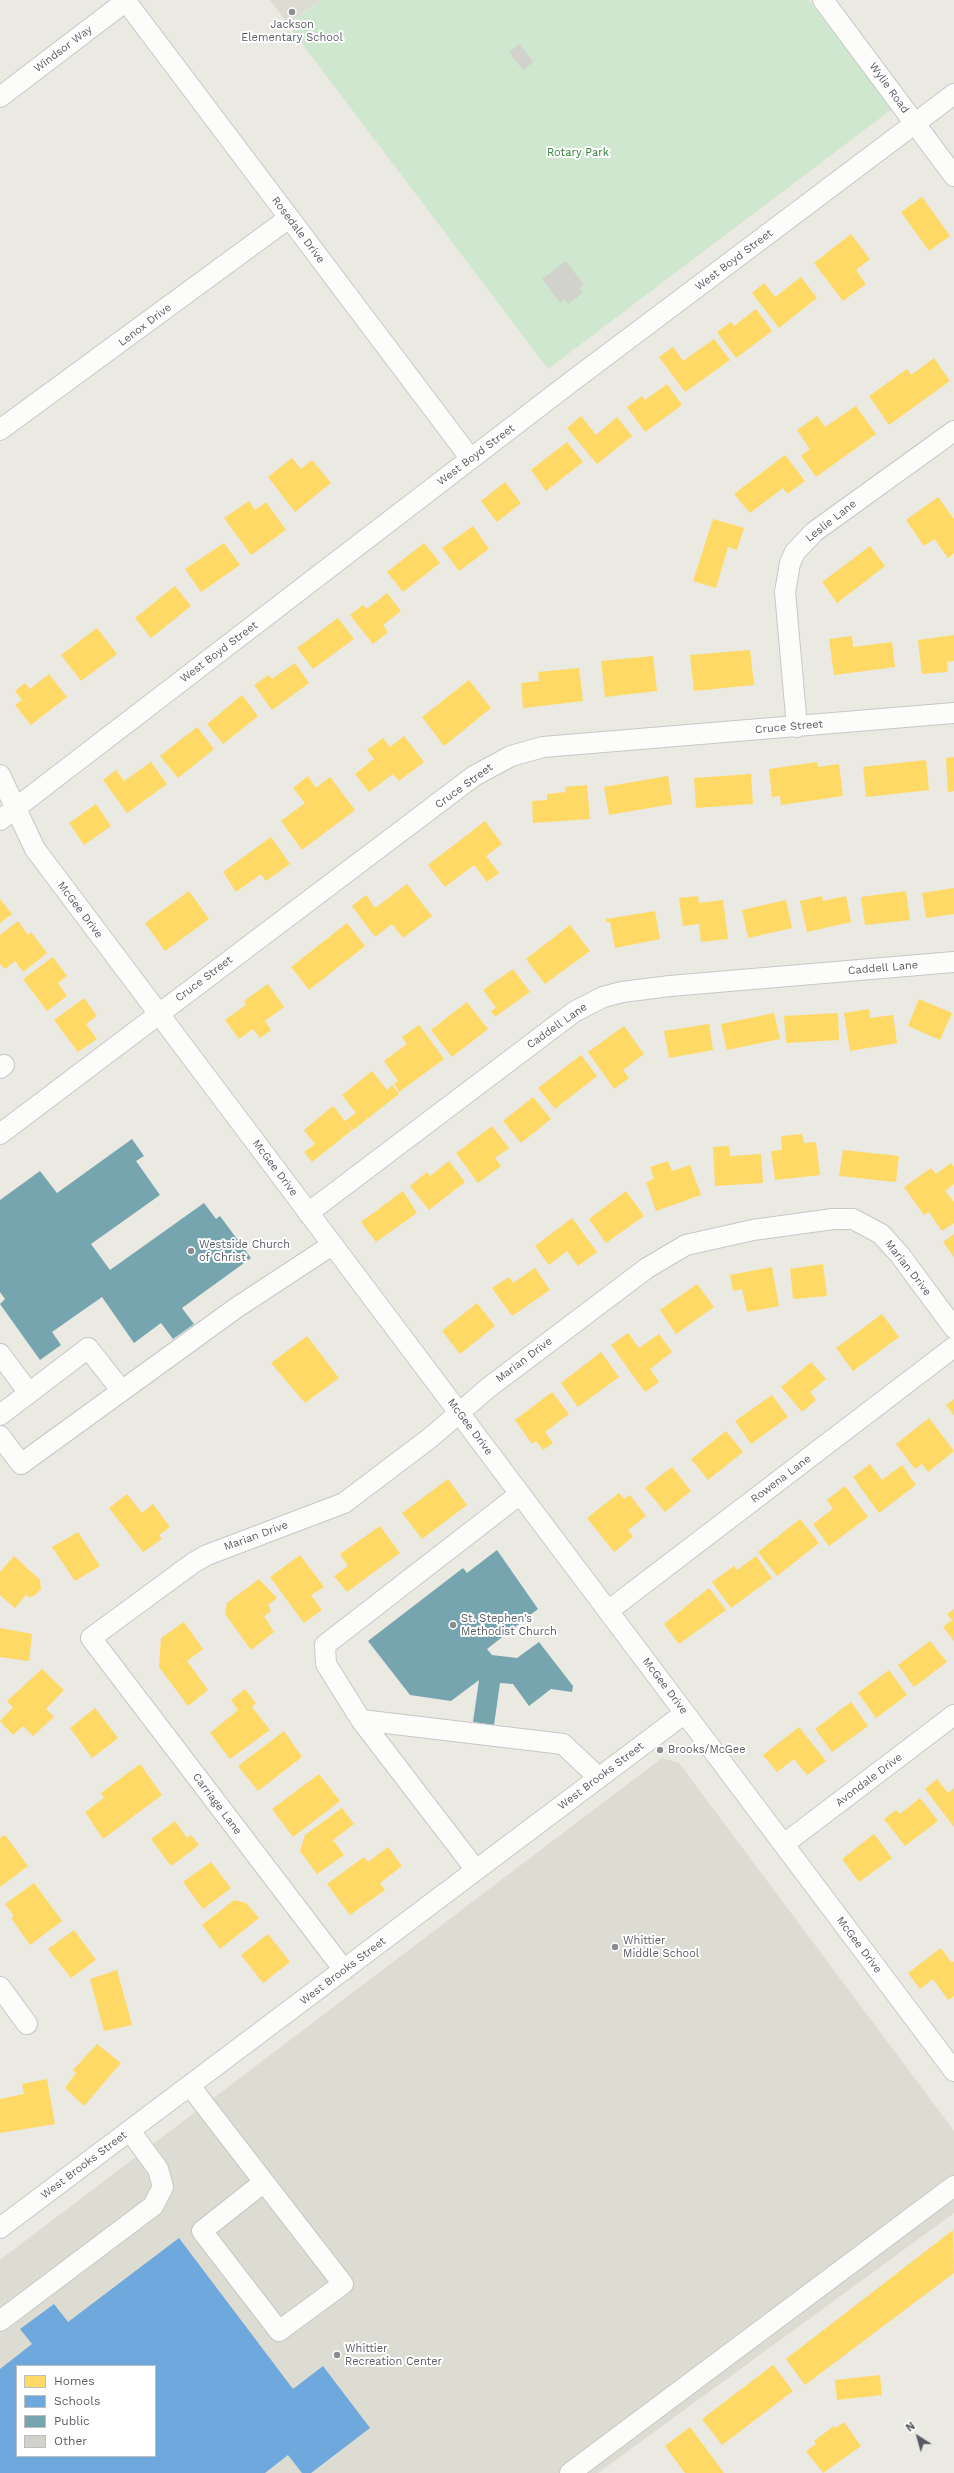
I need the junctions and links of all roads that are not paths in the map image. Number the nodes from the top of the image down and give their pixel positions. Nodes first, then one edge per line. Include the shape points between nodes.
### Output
1 (823, 0) edge
2 (126, 1) edge
3 (954, 94) edge
4 (0, 97) edge
5 (915, 124) junction
6 (954, 176) edge
7 (289, 218) junction
8 (0, 430) edge
9 (954, 431) edge
10 (471, 459) junction
11 (954, 713) edge
12 (796, 727) junction
13 (0, 775) edge
14 (8, 814) edge
15 (954, 962) edge
16 (158, 1014) junction
17 (0, 1134) edge
18 (308, 1213) junction
19 (332, 1245) junction
20 (954, 1328) edge
21 (954, 1347) edge
22 (0, 1354) edge
23 (121, 1390) junction
24 (29, 1393) junction
25 (459, 1413) junction
26 (0, 1415) edge
27 (0, 1436) edge
28 (520, 1494) junction
29 (608, 1611) junction
30 (91, 1638) joint
31 (685, 1712) junction
32 (954, 1715) edge
33 (361, 1720) junction
34 (599, 1778) junction
35 (784, 1844) junction
36 (476, 1870) junction
37 (344, 1970) junction
38 (0, 1987) edge
39 (27, 2024) dead end
40 (951, 2059) edge
41 (190, 2086) junction
42 (130, 2131) junction
43 (264, 2182) junction
44 (954, 2186) edge
45 (0, 2228) edge
46 (0, 2321) edge
47 (570, 2473) edge

1 - 5 street, Wylie Road
2 - 4 street, Windsor Way
2 - 7 street, Rosedale Drive
3 - 5 street, West Boyd Street
5 - 6 street, Wylie Road
5 - 10 street, West Boyd Street
7 - 8 street, Lenox Drive
7 - 10 street, Rosedale Drive
9 - 12 street, Leslie Lane via 814,532 795,552 790,563 785,592
10 - 14 street, West Boyd Street
11 - 12 street, Cruce Street
12 - 16 street, Cruce Street via 543,747 511,756 474,776
13 - 14 street, McGee Drive
14 - 16 street, McGee Drive
15 - 18 street, Caddell Lane via 670,986 603,997 574,1012
16 - 17 street, Cruce Street
16 - 18 street, McGee Drive
18 - 19 street, McGee Drive
19 - 23 street via 236,1308
19 - 25 street, McGee Drive
20 - 25 street, Marian Drive via 900,1254 881,1234 866,1225 853,1219 833,1219 753,1230 705,1239 669,1253 488,1388
21 - 29 street, Rowena Lane
22 - 24 street
23 - 24 street via 88,1348
23 - 27 street via 21,1464
24 - 26 street
25 - 28 street, McGee Drive
25 - 30 street, Marian Drive via 344,1503 207,1555
28 - 29 street, McGee Drive
28 - 33 street via 325,1645 326,1664
29 - 31 street, McGee Drive
30 - 37 street, Carriage Lane
31 - 34 street, West Brooks Street
31 - 35 street, McGee Drive
32 - 35 street, Avondale Drive
33 - 34 street via 563,1744
33 - 36 street
34 - 36 street, West Brooks Street
35 - 40 street, McGee Drive
36 - 37 street, West Brooks Street
37 - 41 street, West Brooks Street
38 - 39 street
41 - 42 street, West Brooks Street
41 - 43 street
42 - 45 street, West Brooks Street
42 - 46 street via 158,2169 163,2187 153,2206
43 - 43 street via 202,2231 279,2331 342,2284
44 - 47 street

